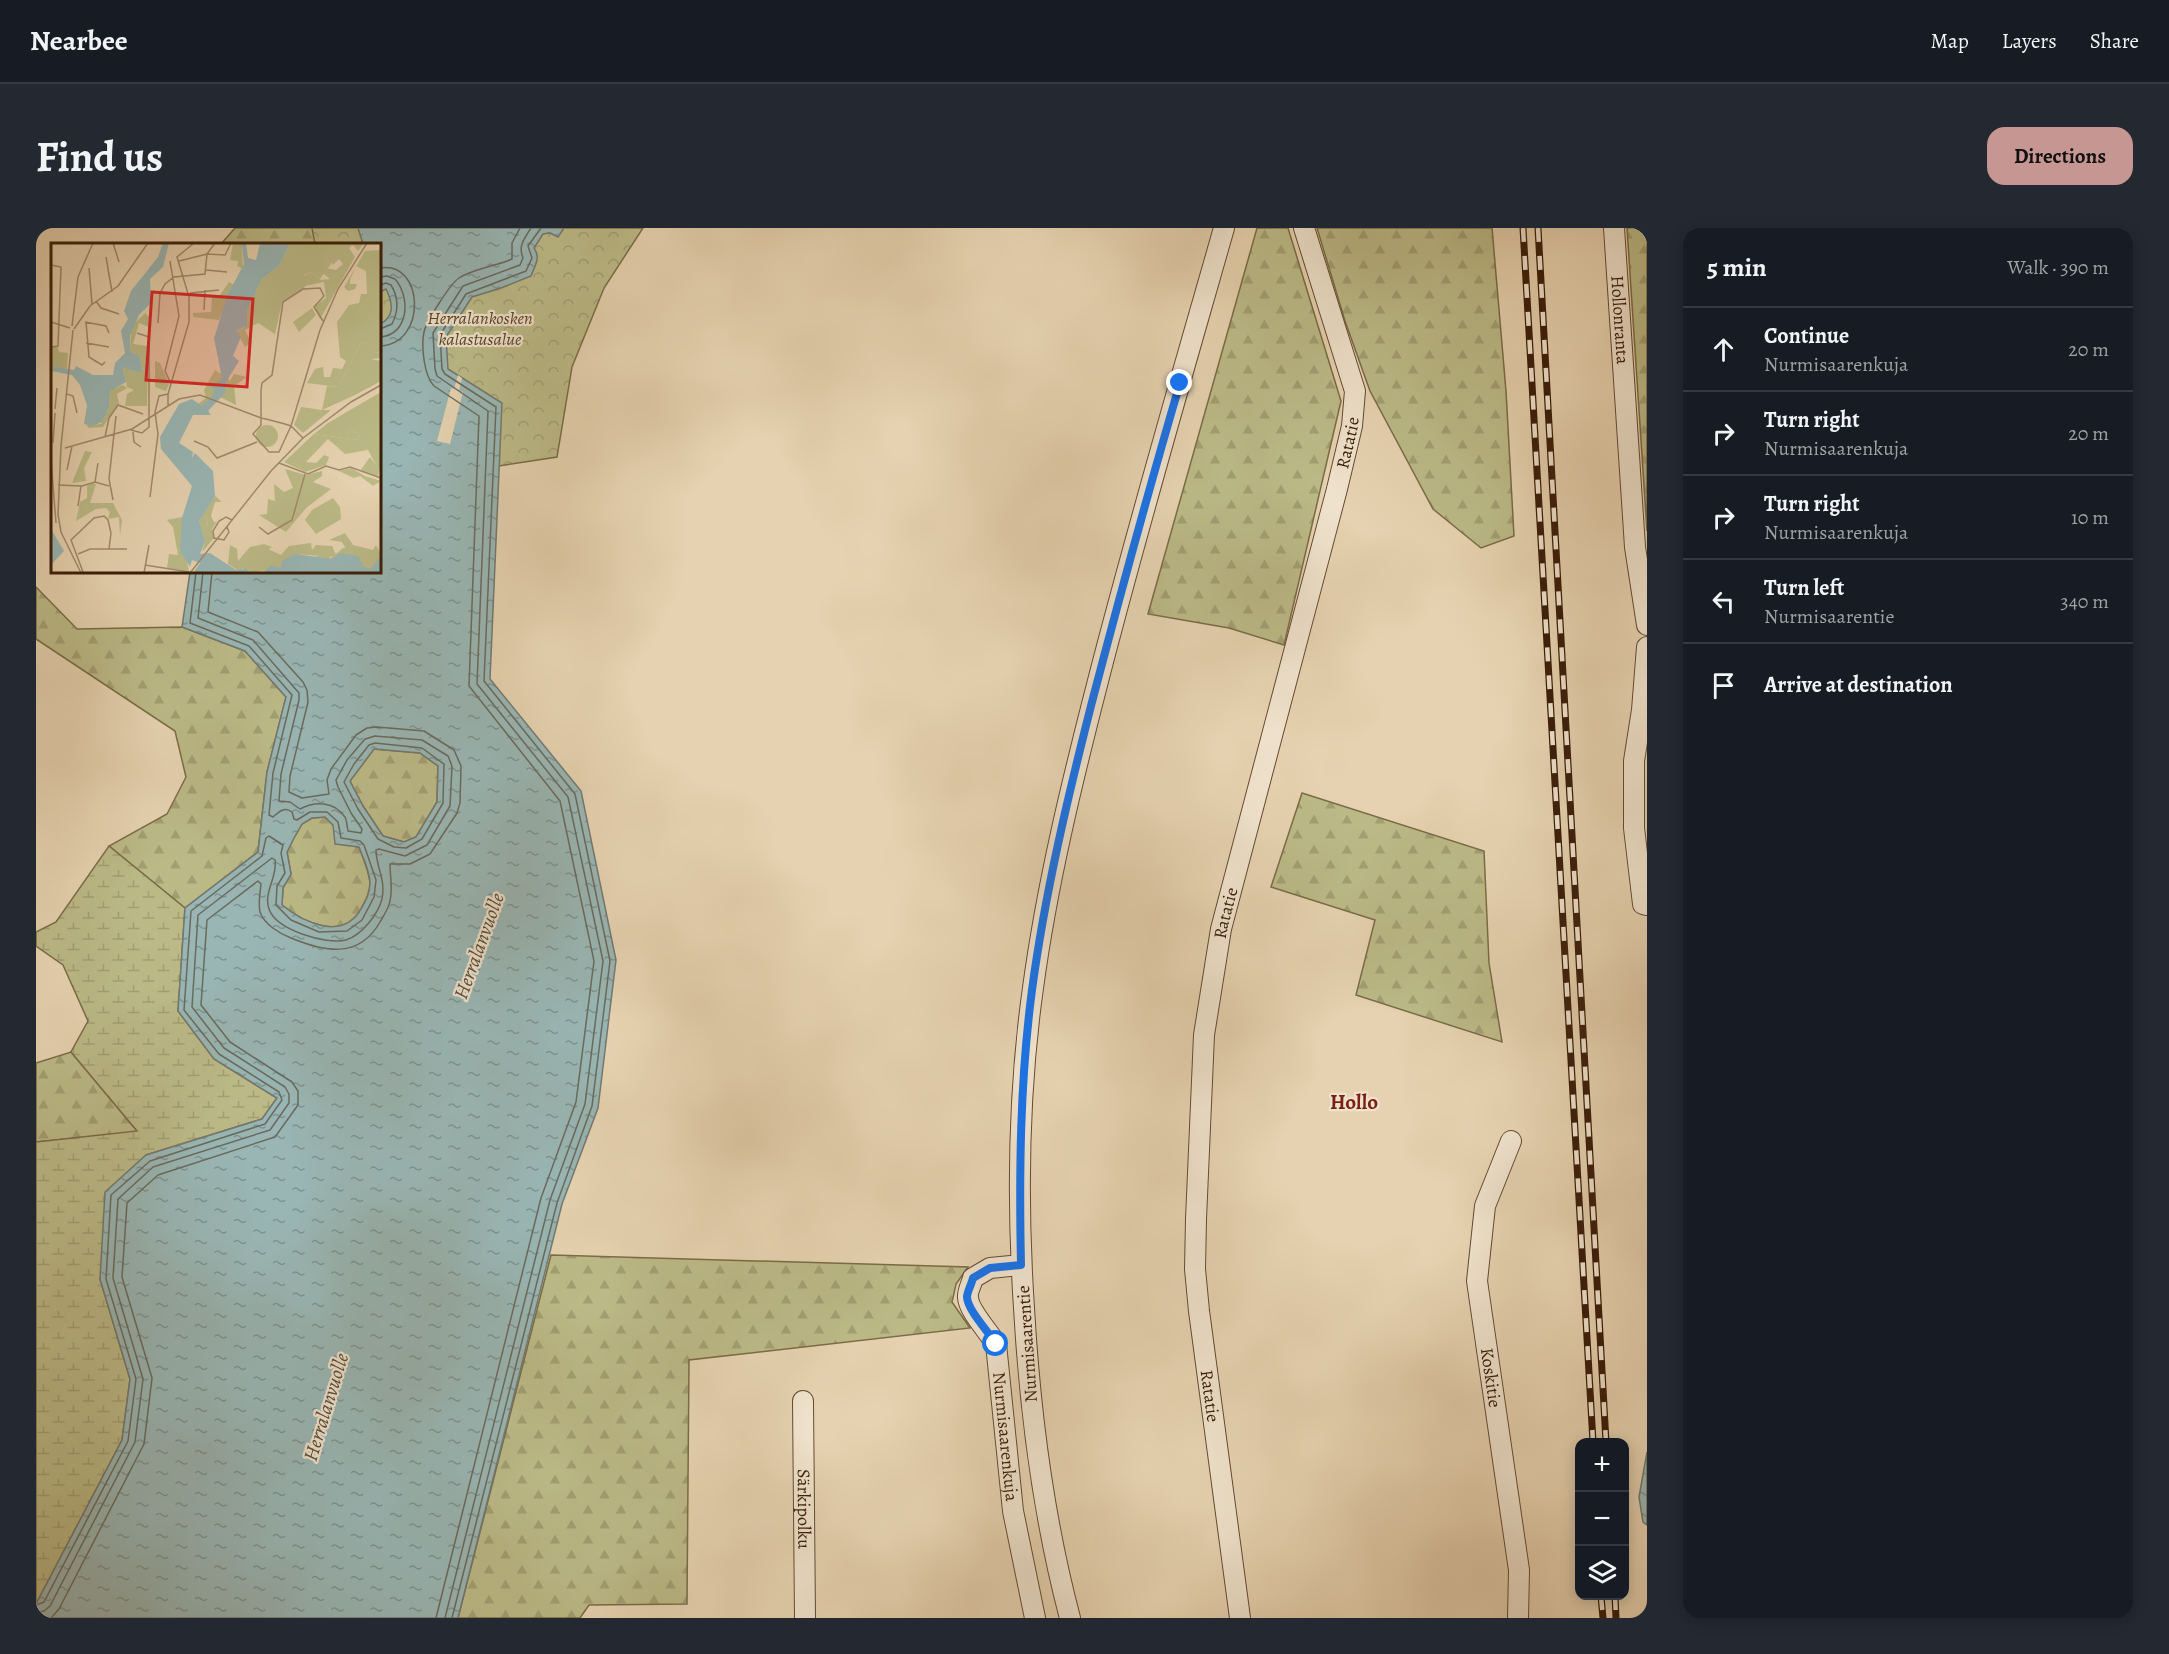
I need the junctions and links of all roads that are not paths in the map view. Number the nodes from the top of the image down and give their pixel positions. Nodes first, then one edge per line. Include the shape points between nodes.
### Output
1 (1224, 228) edge
2 (1304, 228) edge
3 (1614, 228) edge
4 (1647, 625) edge
5 (1647, 647) edge
6 (1645, 905) edge
7 (1511, 1141) dead end
8 (1021, 1265) junction
9 (803, 1401) dead end
10 (805, 1618) edge
11 (1035, 1618) edge
12 (1070, 1618) edge
13 (1240, 1618) edge
14 (1518, 1618) edge

1 - 8 street, Nurmisaarentie via 1127,568 1053,871 1032,990 1023,1087
2 - 13 street, Ratatie via 1355,391 1352,426 1221,929 1204,1035 1195,1269
3 - 4 street, Hollonranta via 1635,547
5 - 6 street via 1634,761 1634,828
7 - 14 street, Koskitie via 1485,1206 1476,1281 1519,1570
8 - 11 street, Nurmisaarenkuja via 990,1268 973,1278 967,1297 996,1344 1013,1512
8 - 12 street, Nurmisaarentie via 1029,1390 1040,1472
9 - 10 street, Särkipolku

